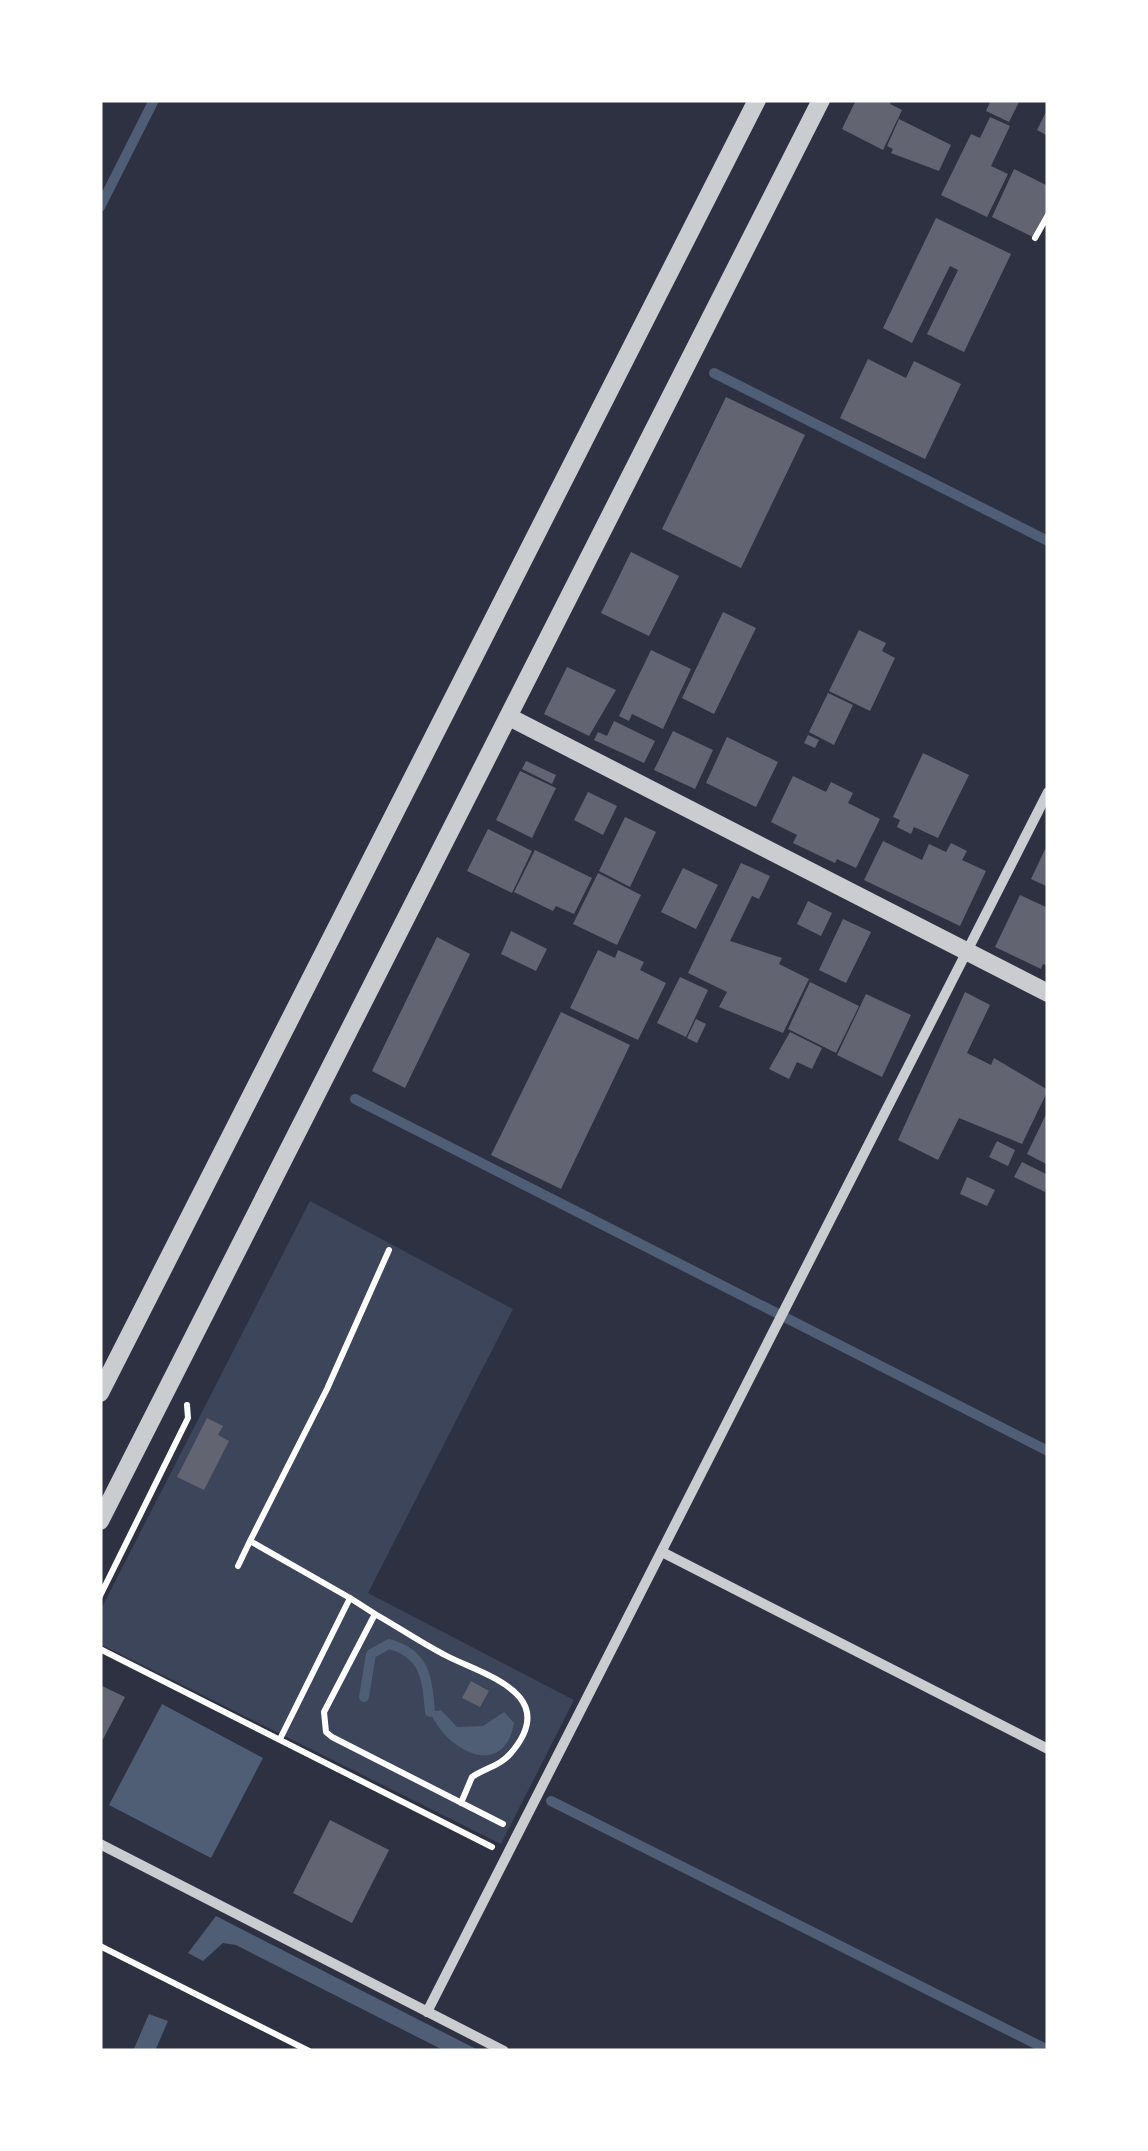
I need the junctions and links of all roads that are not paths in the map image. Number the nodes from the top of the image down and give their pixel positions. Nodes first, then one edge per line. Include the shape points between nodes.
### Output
1 (757, 100) edge
2 (821, 100) edge
3 (509, 717) junction
4 (1048, 792) edge
5 (967, 952) junction
6 (1048, 993) edge
7 (100, 1393) edge
8 (100, 1522) edge
9 (664, 1553) junction
10 (1048, 1749) edge
11 (100, 1844) edge
12 (427, 2012) junction
13 (504, 2051) edge

1 - 7 street
2 - 3 street
3 - 5 street
3 - 8 street
4 - 5 street
5 - 6 street
5 - 9 street
9 - 10 street
9 - 12 street
11 - 12 street
12 - 13 street

